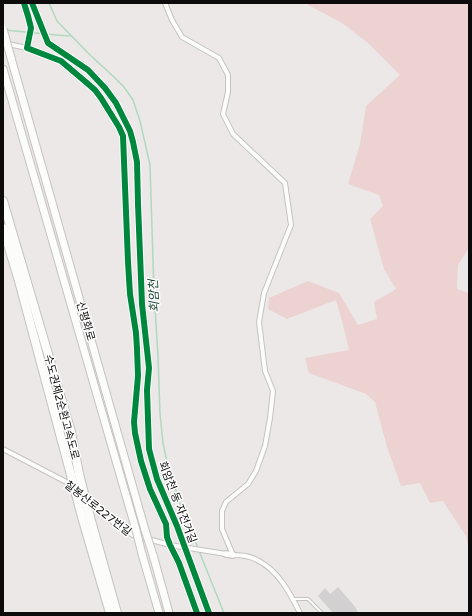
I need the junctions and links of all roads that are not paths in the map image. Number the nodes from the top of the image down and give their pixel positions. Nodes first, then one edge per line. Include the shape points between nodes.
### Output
1 (24, 3) edge
2 (165, 3) edge
3 (3, 29) edge
4 (3, 43) edge
5 (28, 46) junction
6 (3, 68) edge
7 (3, 201) edge
8 (3, 228) edge
9 (3, 449) edge
10 (75, 474) junction
11 (86, 517) junction
12 (172, 545) junction
13 (226, 554) joint
14 (233, 555) junction
15 (293, 599) junction
16 (110, 613) edge
17 (117, 613) edge
18 (159, 613) edge
19 (169, 613) edge
20 (197, 613) edge
21 (300, 613) edge
22 (322, 613) edge

1 - 5 street via 31,28
2 - 14 street via 182,37 219,58 228,75 224,114 233,134 285,183 291,225 264,293 259,322 265,371 273,391 265,446 248,484 226,502 222,511 222,528
3 - 19 highway, 신평화로, bridge
4 - 5 street
5 - 12 street via 61,61 87,83 101,98 123,136 130,294 137,349 135,433 140,462
6 - 18 highway, 신평화로, bridge
7 - 10 highway, 수도권제2순환고속도로 via 70,432
8 - 10 highway, 수도권제2순환고속도로
9 - 12 street, 칠봉산로227번길 via 74,486 117,526 133,535
10 - 11 highway, 수도권제2순환고속도로, bridge
11 - 16 highway, 수도권제2순환고속도로
11 - 17 highway, 수도권제2순환고속도로
12 - 13 street, 칠봉산로227번길
12 - 20 street
13 - 14 street
14 - 15 street via 257,560 267,566
15 - 21 street
15 - 22 lane via 308,598

